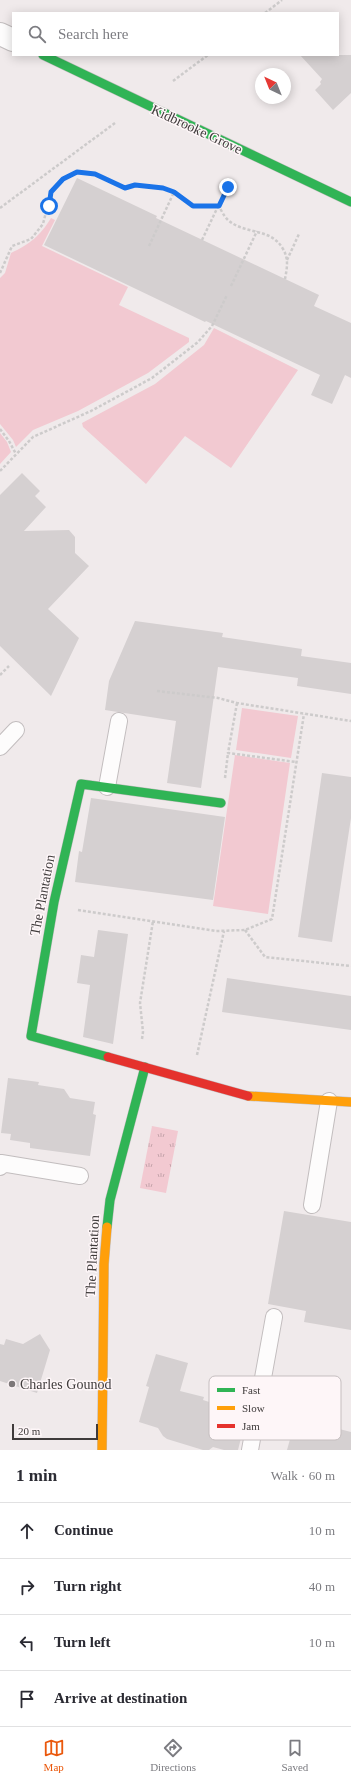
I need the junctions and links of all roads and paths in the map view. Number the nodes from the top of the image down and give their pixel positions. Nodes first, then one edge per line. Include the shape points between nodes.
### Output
1 (282, 0) edge
2 (265, 12) edge
3 (0, 34) edge
4 (12, 40) edge
5 (45, 56) edge
6 (207, 56) edge
7 (173, 81) dead end
8 (115, 123) dead end
9 (231, 179) dead end
10 (174, 192) junction
11 (351, 202) edge
12 (219, 206) junction
13 (0, 208) edge
14 (257, 231) junction
15 (299, 234) dead end
16 (202, 240) dead end
17 (149, 246) dead end
18 (287, 260) junction
19 (0, 273) edge
20 (285, 279) dead end
21 (230, 286) dead end
22 (227, 295) dead end
23 (0, 429) edge
24 (16, 454) junction
25 (0, 471) edge
26 (9, 666) dead end
27 (0, 675) edge
28 (157, 691) dead end
29 (237, 703) junction
30 (304, 714) junction
31 (119, 721) dead end
32 (351, 721) edge
33 (16, 730) dead end
34 (0, 747) edge
35 (296, 762) junction
36 (107, 787) junction
37 (221, 804) dead end
38 (54, 906) junction
39 (153, 921) junction
40 (245, 930) junction
41 (224, 931) junction
42 (351, 966) edge
43 (141, 1066) junction
44 (191, 1080) junction
45 (329, 1100) junction
46 (351, 1102) edge
47 (0, 1168) edge
48 (80, 1176) dead end
49 (312, 1205) dead end
50 (274, 1317) dead end
51 (263, 1376) edge
52 (252, 1440) edge
53 (102, 1450) edge
54 (250, 1450) edge

1 - 2 path
3 - 4 street
5 - 11 street, Kidbrooke Grove
6 - 7 path
8 - 13 path
9 - 12 path
10 - 12 path via 193,206
10 - 17 path
10 - 19 path via 135,185 125,188 95,174 77,172 63,179 51,192 43,224 31,239 12,246
12 - 14 path via 227,219 237,226
12 - 16 path
14 - 18 path via 279,242
14 - 21 path
15 - 18 path
18 - 20 path
22 - 24 path via 212,326 198,342 152,378 91,411 33,437
23 - 24 path
24 - 25 path
26 - 27 path
28 - 29 path via 218,698
29 - 30 path
29 - 35 path via 228,753
30 - 32 path
30 - 35 path
31 - 36 lane
33 - 34 lane
35 - 40 path via 272,919
36 - 37 street, The Plantation
36 - 38 street, The Plantation via 81,784
38 - 39 path
38 - 43 street, The Plantation via 31,1036
39 - 41 path
39 - 43 path via 140,1003 143,1032
40 - 41 path
40 - 42 path via 265,957
41 - 44 path
43 - 44 street, The Plantation
43 - 53 street, The Plantation via 110,1200 104,1264
44 - 45 street, The Plantation via 249,1096
45 - 46 street, The Plantation
45 - 49 lane
47 - 48 lane via 1,1163
50 - 51 lane
52 - 54 lane

